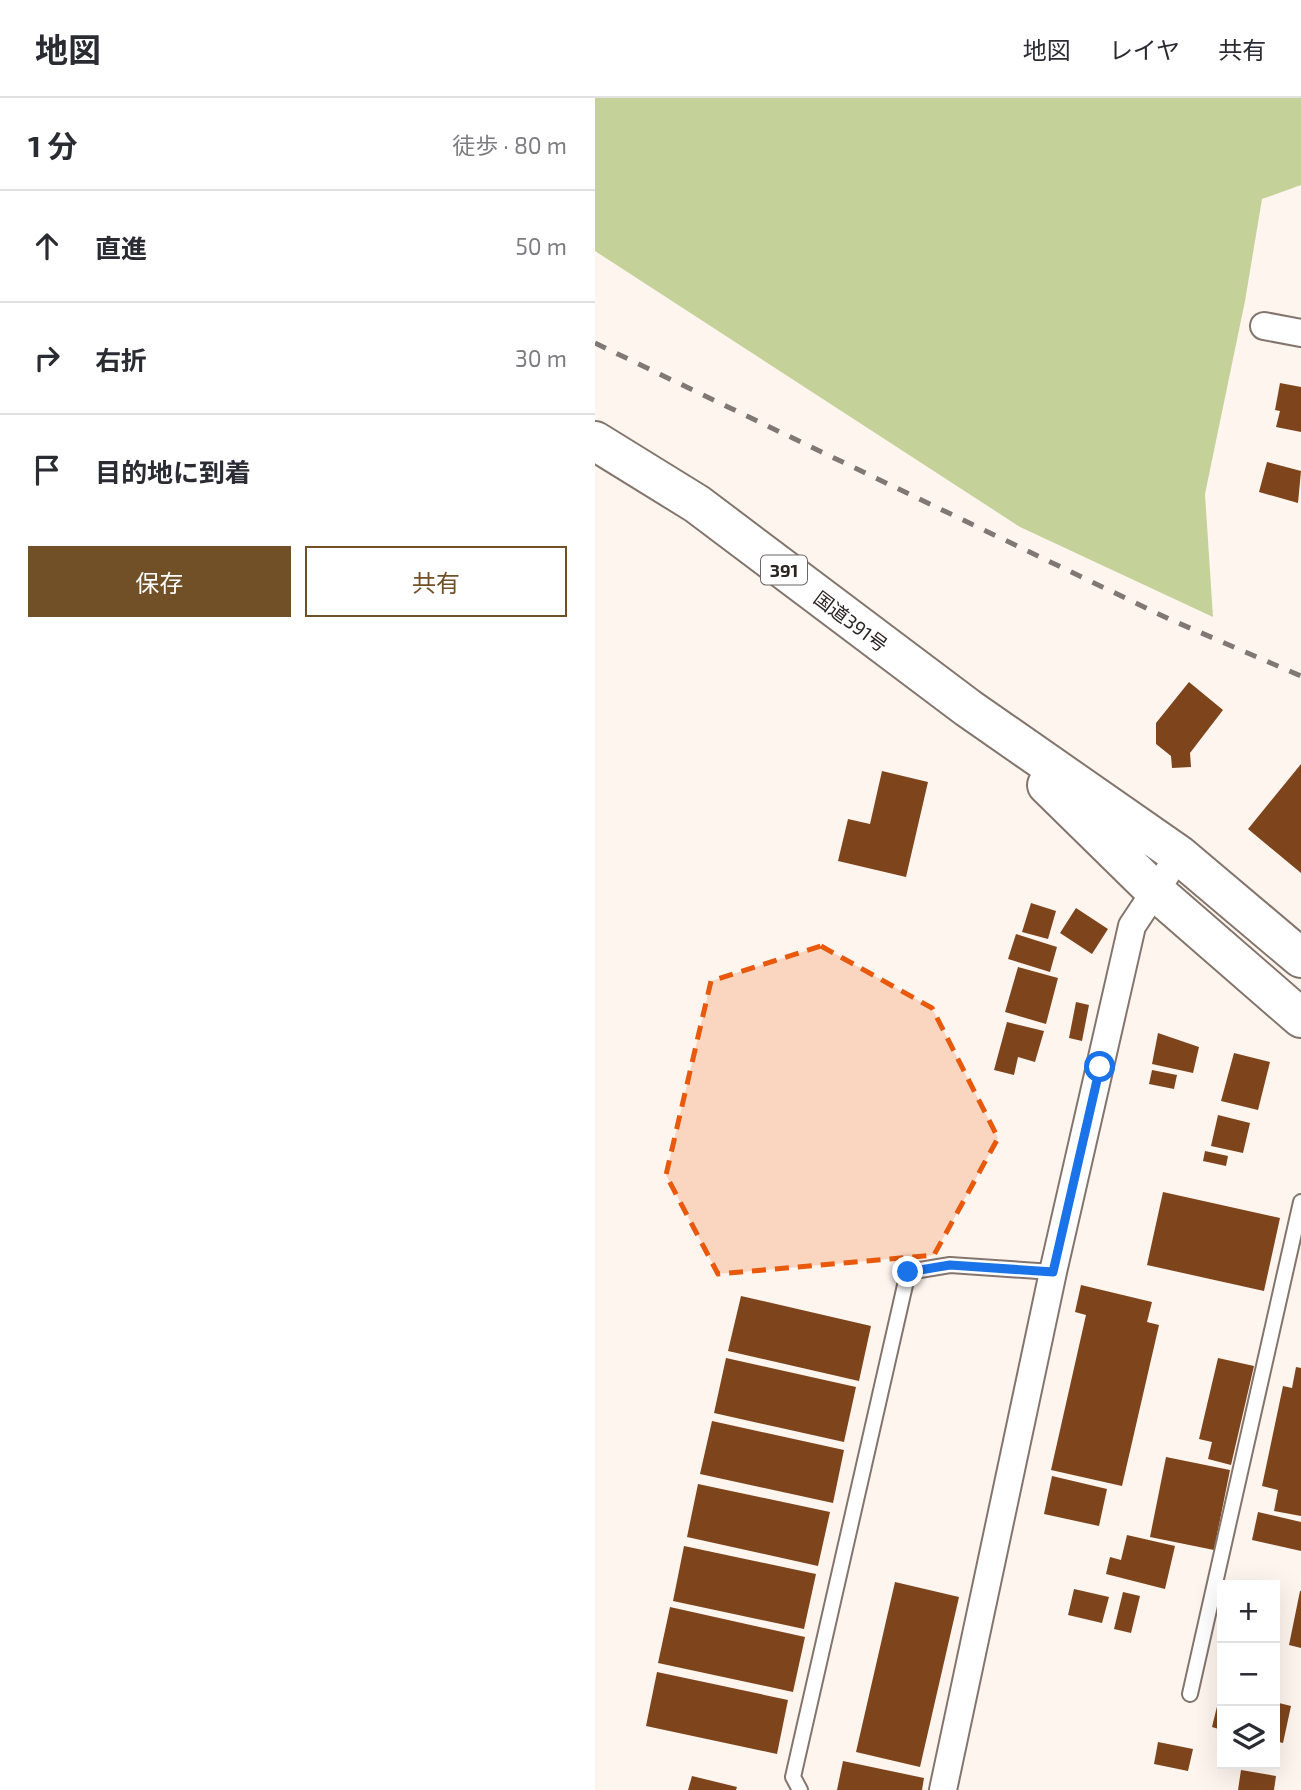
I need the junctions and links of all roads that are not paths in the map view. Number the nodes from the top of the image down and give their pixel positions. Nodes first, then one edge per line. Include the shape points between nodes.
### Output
1 (1264, 326) dead end
2 (1301, 333) edge
3 (595, 441) edge
4 (968, 708) junction
5 (1179, 855) junction
6 (1155, 891) junction
7 (1301, 958) edge
8 (1301, 1018) edge
9 (1301, 1202) edge
10 (1053, 1272) junction
11 (1190, 1694) dead end
12 (800, 1790) edge
13 (943, 1790) edge

1 - 2 street
3 - 4 highway, 国道391号 / 391 via 697,505
4 - 5 highway, 国道391号 / 391
4 - 6 highway, 国道391号 / 391
5 - 6 street
5 - 7 highway, 国道391号 / 391
6 - 8 highway, 国道391号 / 391
6 - 10 street via 1132,926
9 - 11 lane
10 - 12 lane via 950,1265 908,1272 793,1777
10 - 13 street

